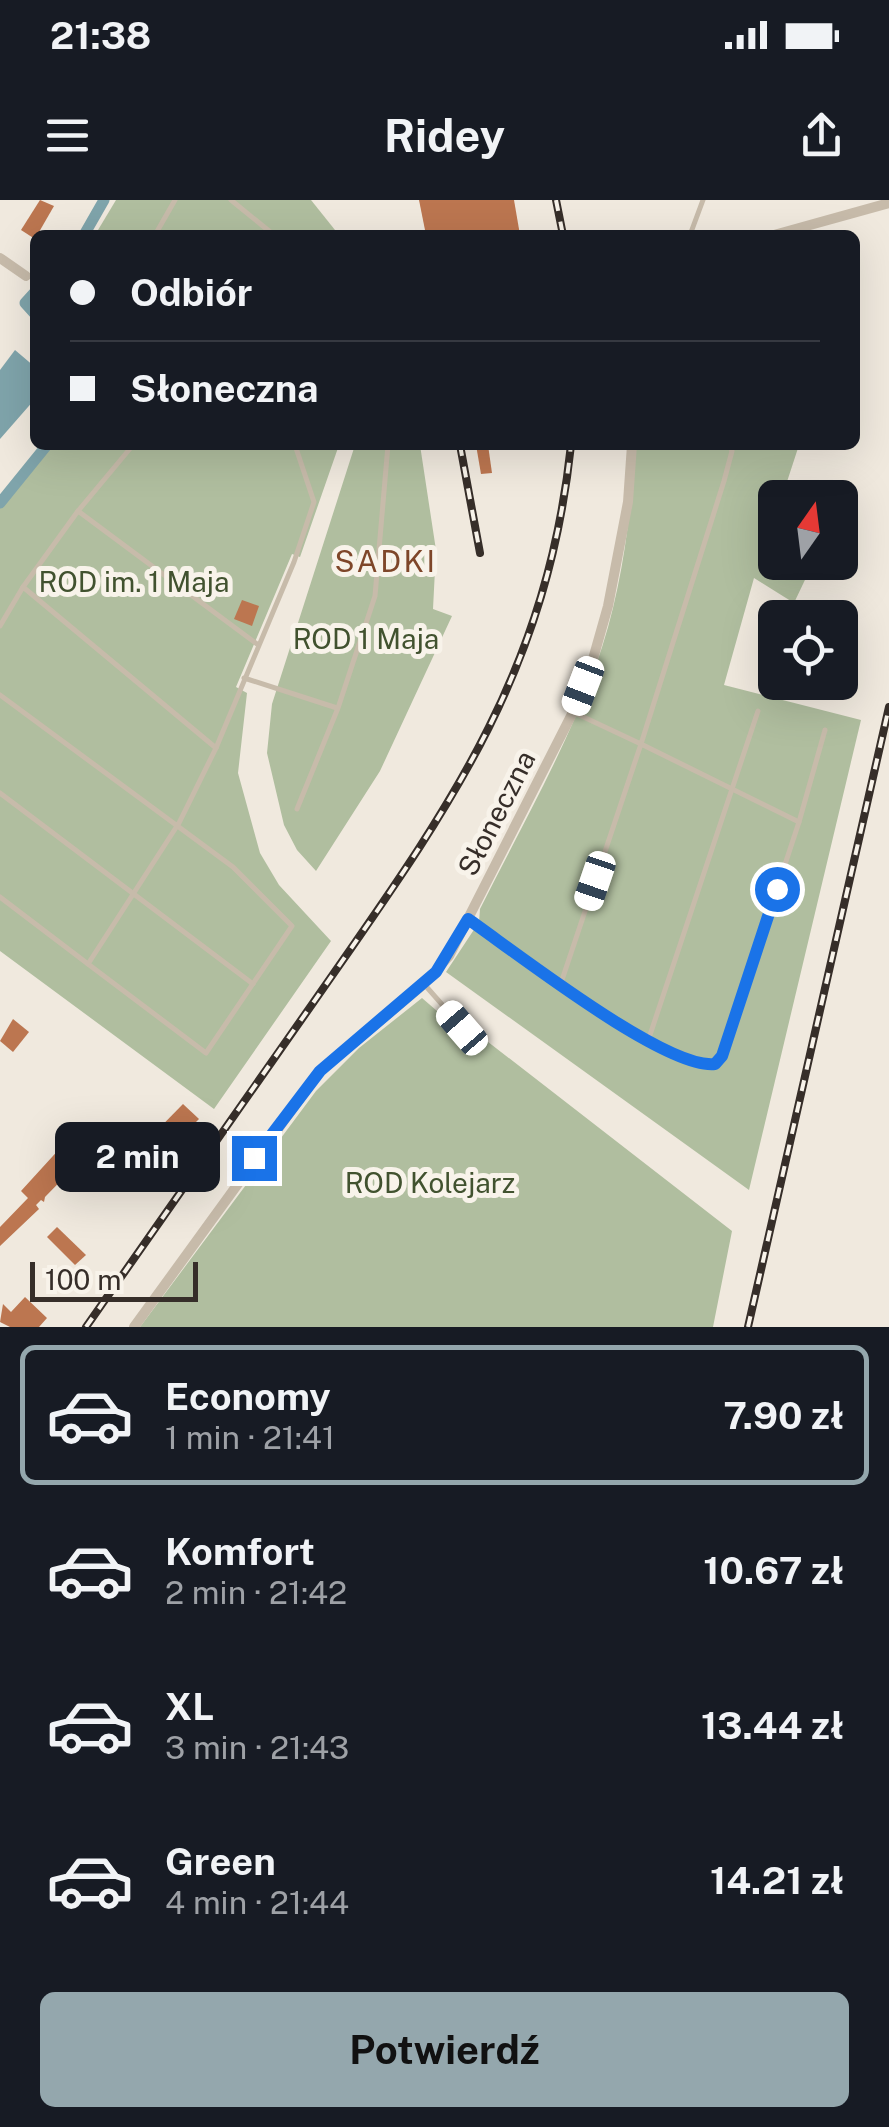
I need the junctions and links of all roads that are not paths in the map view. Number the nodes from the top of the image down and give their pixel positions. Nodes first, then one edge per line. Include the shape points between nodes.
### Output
1 (175, 200) edge
2 (231, 200) edge
3 (703, 200) edge
4 (889, 203) edge
5 (157, 230) edge
6 (268, 230) edge
7 (692, 230) edge
8 (792, 230) edge
9 (0, 258) edge
10 (30, 280) edge
11 (129, 450) edge
12 (298, 450) edge
13 (388, 450) edge
14 (632, 450) edge
15 (729, 450) edge
16 (78, 511) junction
17 (23, 588) junction
18 (0, 626) edge
19 (258, 645) junction
20 (244, 678) junction
21 (0, 695) edge
22 (338, 708) junction
23 (758, 711) dead end
24 (573, 712) junction
25 (825, 730) dead end
26 (641, 744) junction
27 (216, 748) junction
28 (731, 789) junction
29 (0, 793) edge
30 (297, 809) dead end
31 (799, 822) junction
32 (177, 826) junction
33 (134, 893) junction
34 (0, 897) edge
35 (468, 919) junction
36 (88, 964) junction
37 (561, 983) junction
38 (253, 984) junction
39 (424, 984) junction
40 (468, 1034) dead end
41 (648, 1041) junction
42 (134, 1327) edge

1 - 5 lane
2 - 6 lane
3 - 7 lane
4 - 8 street
9 - 10 street
11 - 16 lane
12 - 19 lane via 314,502
13 - 22 lane via 374,596
14 - 24 street, Słoneczna via 608,606
15 - 26 lane
16 - 17 lane
16 - 19 lane
17 - 18 lane
17 - 27 lane
19 - 20 lane
20 - 22 lane
20 - 27 lane
21 - 32 lane
22 - 30 lane
23 - 28 lane
24 - 26 lane
24 - 35 street, Słoneczna
25 - 31 lane
26 - 28 lane
26 - 37 lane
27 - 32 lane
28 - 31 lane
28 - 41 lane
29 - 33 lane
31 - 41 lane via 722,1056 705,1065
32 - 33 lane
32 - 38 lane via 234,868 292,926
33 - 36 lane
33 - 38 lane
34 - 36 lane
35 - 37 lane
35 - 39 street, Słoneczna via 449,956
36 - 38 lane via 206,1052
37 - 41 lane
39 - 40 lane
39 - 42 street, Słoneczna via 320,1071

